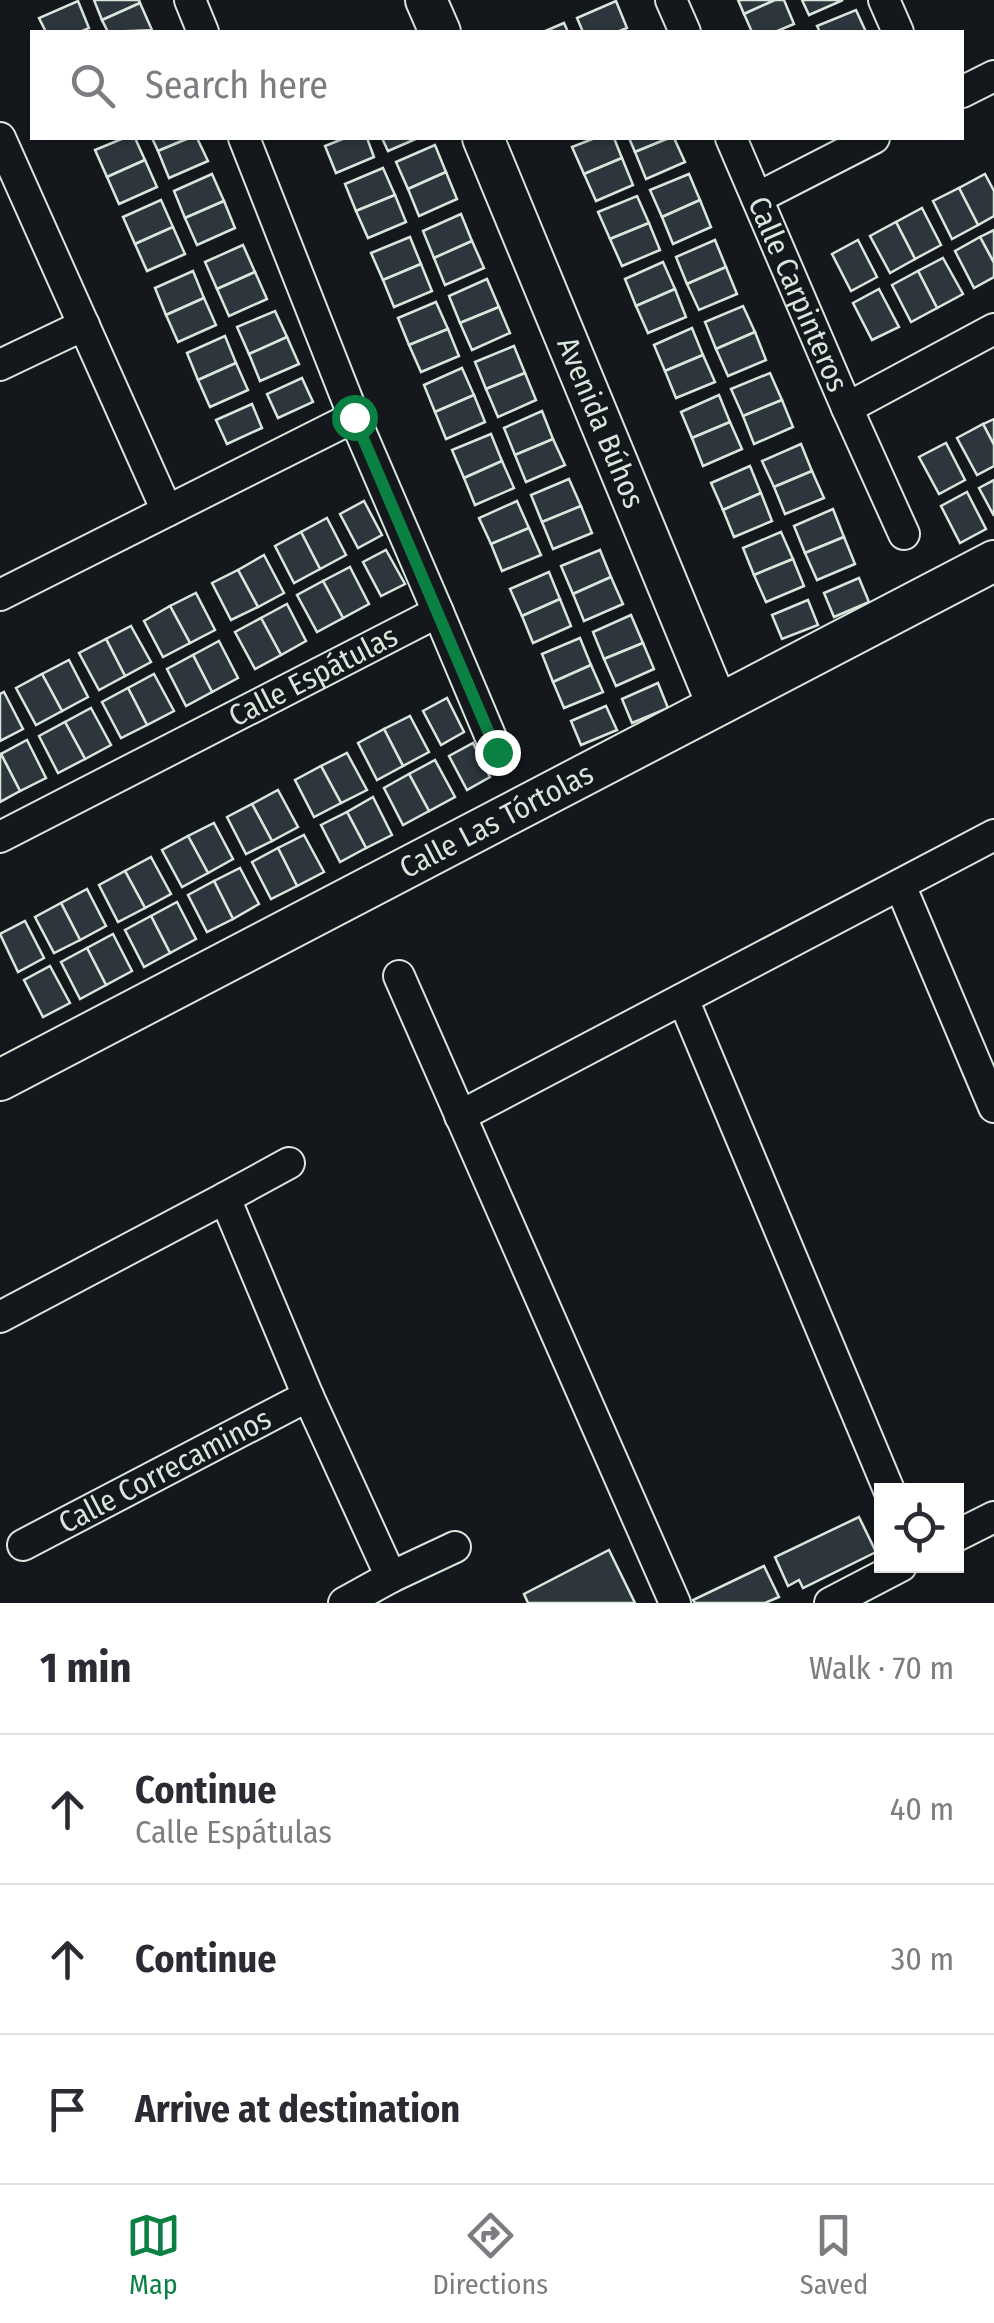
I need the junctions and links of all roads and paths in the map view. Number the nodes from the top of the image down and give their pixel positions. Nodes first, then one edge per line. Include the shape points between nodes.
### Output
1 (190, 0) edge
2 (426, 0) edge
3 (671, 0) edge
4 (884, 0) edge
5 (202, 30) edge
6 (439, 30) edge
7 (684, 30) edge
8 (897, 30) edge
9 (994, 76) edge
10 (964, 91) edge
11 (0, 138) edge
12 (245, 140) edge
13 (484, 140) edge
14 (731, 140) edge
15 (870, 140) edge
16 (757, 198) junction
17 (84, 325) junction
18 (994, 329) edge
19 (0, 364) edge
20 (847, 408) junction
21 (354, 417) junction
22 (167, 511) junction
23 (904, 534) dead end
24 (994, 561) edge
25 (0, 595) edge
26 (438, 612) junction
27 (717, 704) junction
28 (497, 752) dead end
29 (994, 836) edge
30 (0, 837) edge
31 (900, 885) junction
32 (398, 976) dead end
33 (683, 999) junction
34 (0, 1080) edge
35 (994, 1107) edge
36 (460, 1116) junction
37 (289, 1163) dead end
38 (225, 1198) junction
39 (0, 1316) edge
40 (308, 1396) junction
41 (886, 1483) edge
42 (994, 1517) edge
43 (964, 1532) edge
44 (23, 1545) dead end
45 (455, 1547) dead end
46 (888, 1573) edge
47 (391, 1577) junction
48 (344, 1603) edge
49 (675, 1603) edge
50 (830, 1603) edge

1 - 5 street
2 - 6 street
3 - 7 street
4 - 8 street
9 - 10 street
11 - 17 street
12 - 21 street
13 - 27 street, Avenida Búhos
14 - 16 street, Calle Carpinteros
15 - 16 street
16 - 20 street, Calle Carpinteros
17 - 19 street
17 - 22 street
18 - 20 street, Calle Carpinteros
20 - 23 street
21 - 22 street
21 - 26 street
22 - 25 street
24 - 27 street, Calle Las Tórtolas
26 - 28 street
26 - 30 street, Calle Espátulas
27 - 34 street, Calle Las Tórtolas
29 - 31 street
31 - 33 street
31 - 35 street
32 - 36 street
33 - 36 street
33 - 41 street
36 - 49 street
37 - 38 street
38 - 39 street
38 - 40 street, Calle Correcaminos
40 - 44 street, Calle Correcaminos
40 - 47 street, Calle Correcaminos
42 - 43 street
45 - 47 street
46 - 50 street
47 - 48 street

